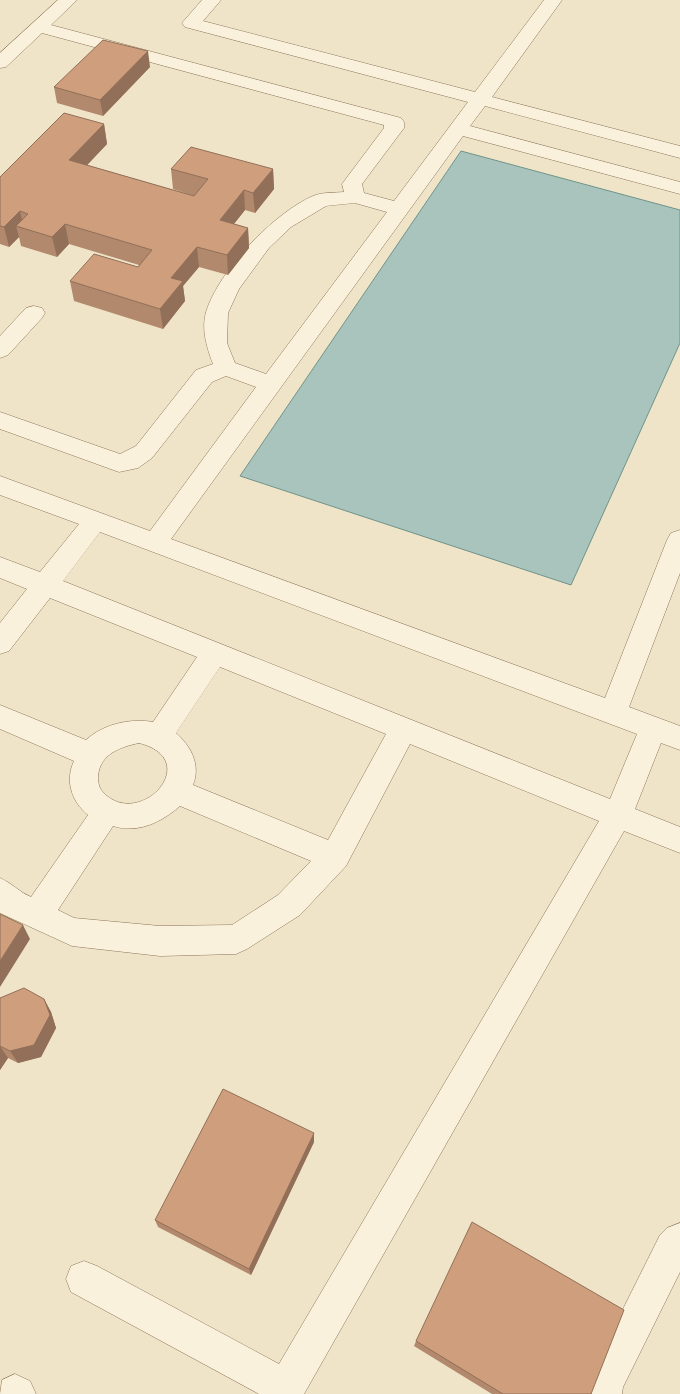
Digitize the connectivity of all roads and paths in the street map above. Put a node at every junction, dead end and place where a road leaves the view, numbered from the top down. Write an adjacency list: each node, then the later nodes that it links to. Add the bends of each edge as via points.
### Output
1 (68, 0): 4 (street)
2 (212, 0): 6 (street, via 191,23)
3 (553, 0): 6 (street)
4 (39, 27): 5 (street); 10 (street, via 394,122 394,128 352,184)
5 (0, 63)
6 (480, 100): 7 (street); 8 (street)
7 (458, 129): 9 (street); 11 (street)
8 (680, 152)
9 (680, 188)
10 (354, 197): 11 (street); 14 (street, via 321,200 284,222 262,243 229,286 217,313 216,342)
11 (400, 209): 15 (street)
12 (34, 313): 13 (street)
13 (0, 350)
14 (226, 368): 15 (street); 16 (street, via 204,376 144,452 129,462 119,463)
15 (272, 384): 20 (street)
16 (0, 420)
17 (0, 485): 18 (street)
18 (96, 520): 20 (street); 22 (street)
19 (680, 540): 25 (street)
20 (155, 542): 25 (street)
21 (0, 567): 22 (street)
22 (45, 585): 23 (street); 24 (street)
23 (0, 643)
24 (216, 652): 27 (street); 29 (street)
25 (613, 713): 28 (street)
26 (0, 717): 30 (street)
27 (403, 728): 33 (street); 35 (street)
28 (666, 733): 33 (street)
29 (160, 736): 30 (street, via 139,731 117,735 98,746); 31 (street, via 175,748 183,765)
30 (91, 755): 32 (street, via 86,762 83,782 90,799)
31 (176, 791): 32 (street, via 169,802 149,813 127,817); 35 (street)
32 (106, 812): 37 (street)
33 (618, 815): 34 (street); 40 (street)
34 (680, 840)
35 (335, 857): 37 (street, via 289,905 236,938 160,941 72,932)
36 (0, 892): 37 (street, via 9,902)
37 (37, 915)
38 (680, 1241): 41 (street, via 673,1248 605,1384)
39 (84, 1279): 40 (street)
40 (285, 1391)
41 (603, 1394)

